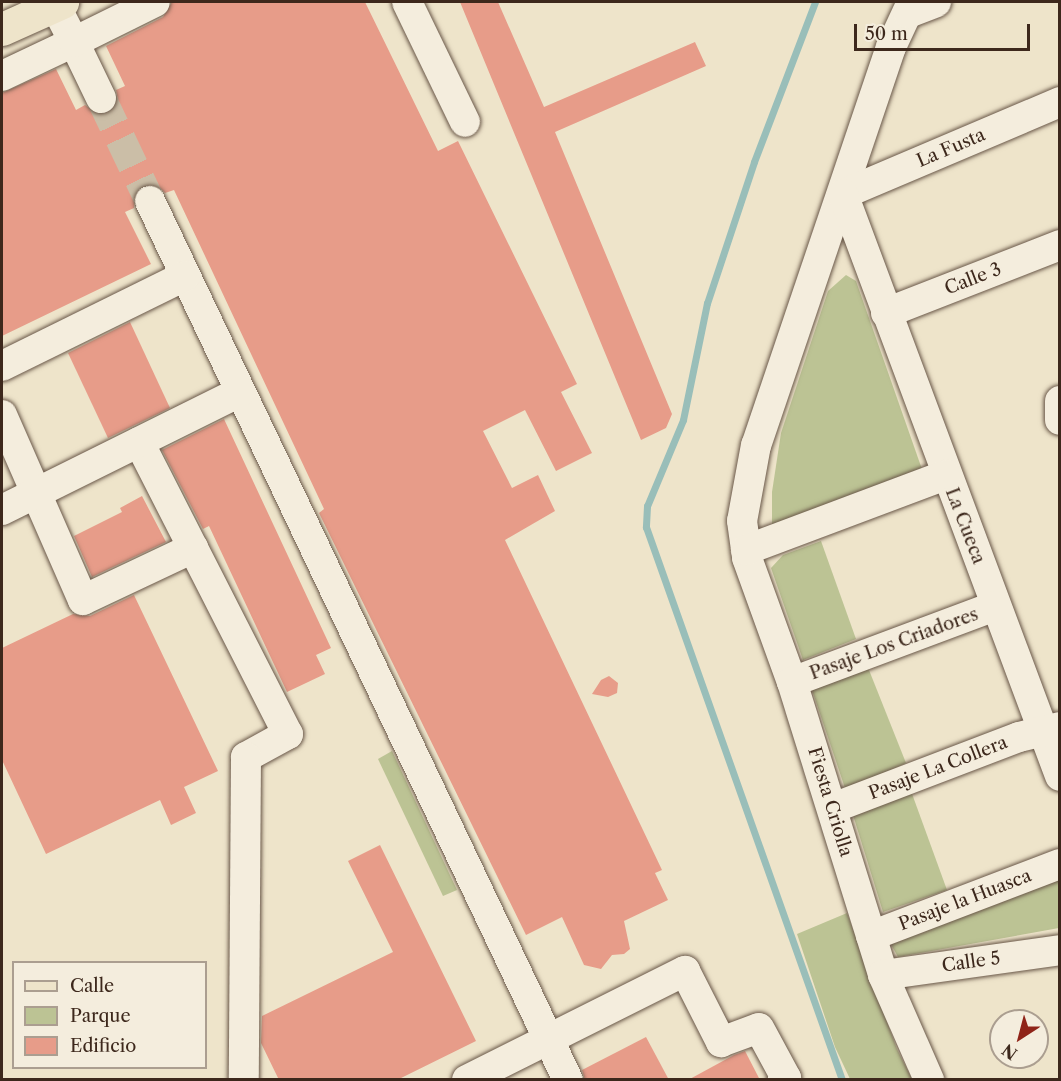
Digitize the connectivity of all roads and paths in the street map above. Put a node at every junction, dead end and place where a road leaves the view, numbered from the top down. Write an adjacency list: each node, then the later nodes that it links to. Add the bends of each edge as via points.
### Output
1 (155, 2): 7 (street)
2 (407, 2): 11 (street)
3 (936, 2): 5 (street)
4 (58, 3): 6 (main road); 7 (street)
5 (910, 7): 12 (street, Fiesta Criolla, via 891,47)
6 (3, 22)
7 (74, 42): 8 (street); 9 (street)
8 (2, 76)
9 (100, 98)
10 (1059, 102): 12 (street, La Fusta)
11 (465, 122)
12 (843, 194): 15 (street, Fiesta Criolla); 17 (street, La Cueca)
13 (150, 201): 16 (street)
14 (1059, 245): 18 (street, Calle 3)
15 (816, 270): 17 (street, via 849,267); 27 (street, Fiesta Criolla, via 756,445 742,521)
16 (185, 276): 19 (street); 20 (street)
17 (872, 277): 18 (street, La Cueca)
18 (886, 313): 23 (street, La Cueca)
19 (2, 366)
20 (240, 392): 22 (street); 37 (street)
21 (2, 415): 24 (street)
22 (139, 442): 24 (street); 26 (street)
23 (946, 475): 27 (street); 28 (street, La Cueca)
24 (36, 492): 25 (street); 26 (street, via 83,600)
25 (2, 510)
26 (193, 548): 38 (street, via 288,734 246,757)
27 (746, 550): 29 (street, Fiesta Criolla)
28 (995, 606): 29 (street, Pasaje Los Criadores); 30 (street, La Cueca)
29 (792, 682): 32 (street, Fiesta Criolla)
30 (1051, 730): 31 (street, La Cueca); 32 (street, Pasaje La Collera, via 1019,737)
31 (1059, 776)
32 (833, 808): 34 (street, Fiesta Criolla)
33 (1059, 864): 34 (street, Pasaje la Huasca)
34 (871, 936): 36 (street, Fiesta Criolla)
35 (1059, 950): 36 (street, Calle 5)
36 (884, 975): 42 (street, Fiesta Criolla)
37 (548, 1042): 39 (street); 40 (street); 41 (street, via 685,971 721,1042 759,1028 786,1078)
38 (244, 1080)
39 (467, 1080)
40 (568, 1080)
41 (783, 1080)
42 (929, 1080)

